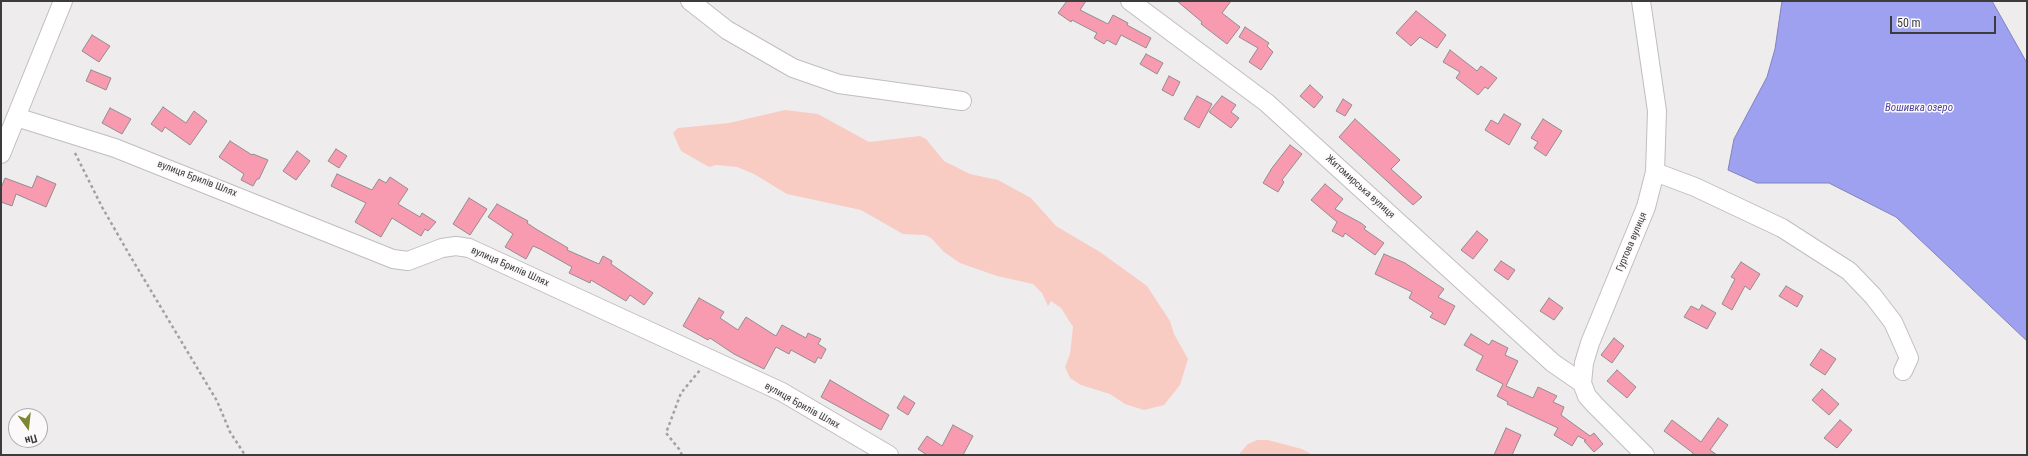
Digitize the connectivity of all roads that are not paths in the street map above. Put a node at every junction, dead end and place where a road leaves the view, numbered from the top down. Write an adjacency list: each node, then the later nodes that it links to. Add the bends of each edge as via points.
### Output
1 (63, 1): 6 (street)
2 (690, 1): 5 (street, via 727,30 793,68 839,84)
3 (1130, 1): 10 (street, Житомирська вулиця, via 1267,103 1553,363)
4 (1641, 1): 8 (street, Гуртова вулиця, via 1658,111)
5 (962, 101)
6 (16, 116): 7 (street); 11 (street, вулиця Брилів Шлях, via 115,148 393,259 408,261 442,248 469,248 782,392)
7 (1, 154)
8 (1655, 172): 9 (street, via 1695,187 1782,228 1850,271 1893,322 1909,358); 10 (street, Гуртова вулиця, via 1646,207 1590,343)
9 (1903, 371)
10 (1582, 383): 12 (street, via 1587,396)
11 (889, 455)
12 (1645, 455)

